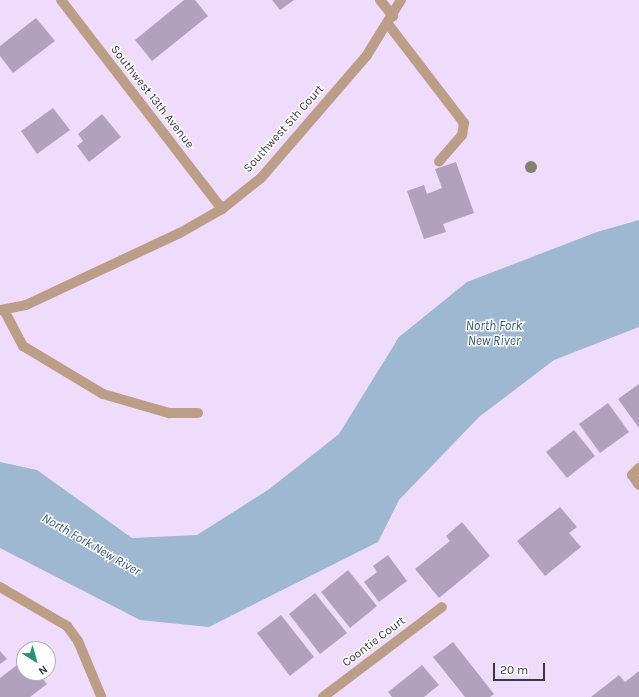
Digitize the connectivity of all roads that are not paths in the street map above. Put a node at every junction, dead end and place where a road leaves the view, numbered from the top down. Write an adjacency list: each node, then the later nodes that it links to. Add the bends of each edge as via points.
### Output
1 (61, 0): 6 (street, Southwest 13th Avenue)
2 (380, 0): 4 (street)
3 (401, 0): 4 (street, Southwest 5th Court)
4 (390, 20): 5 (street, via 464,123 462,135); 6 (street, Southwest 5th Court, via 367,54 261,178)
5 (439, 161)
6 (222, 209): 7 (street, Southwest 5th Court, via 180,233 40,299)
7 (2, 310): 8 (street, via 23,346 103,394 170,413)
8 (198, 413)
9 (635, 472): 10 (street)
10 (639, 485)
11 (0, 587): 13 (street, via 67,626 78,641)
12 (442, 607): 14 (street, Coontie Court)
13 (103, 697)
14 (323, 697)

